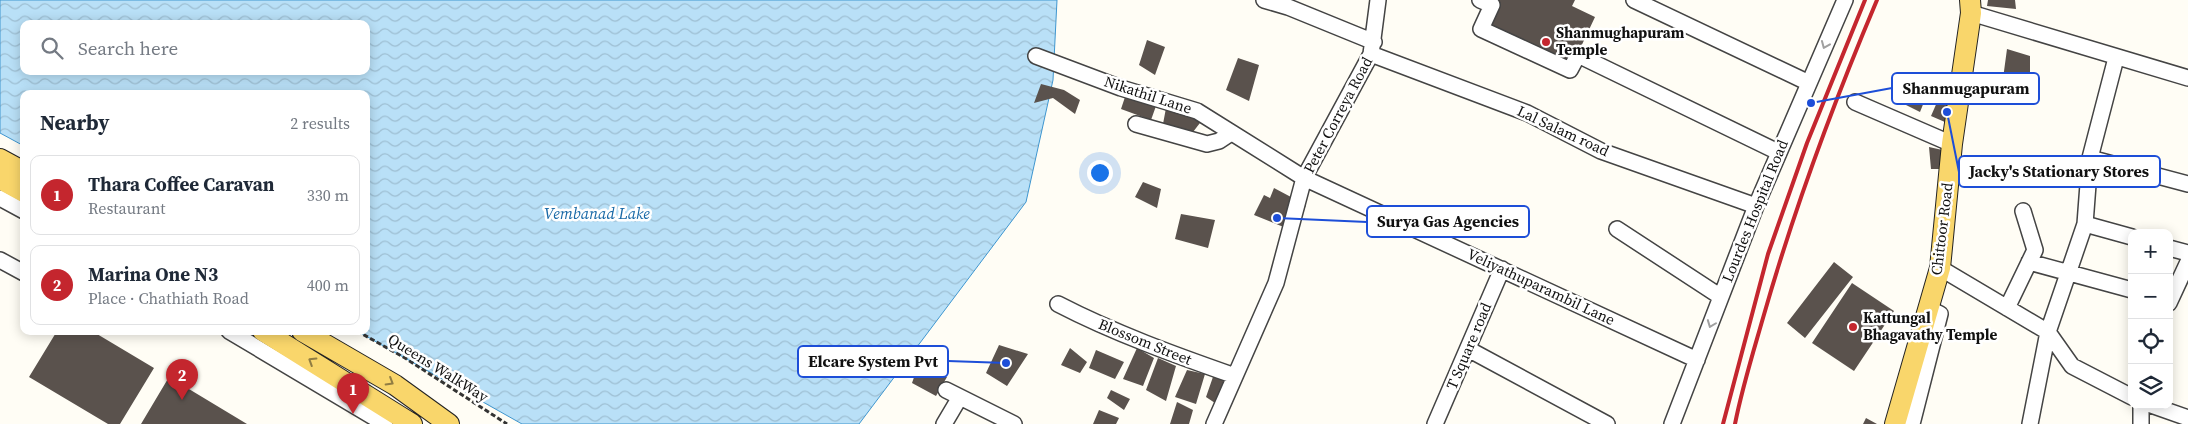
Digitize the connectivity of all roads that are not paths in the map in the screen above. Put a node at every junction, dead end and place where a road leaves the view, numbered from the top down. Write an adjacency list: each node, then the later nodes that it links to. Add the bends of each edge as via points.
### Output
1 (1264, 0): 7 (street, Lal Salam road, via 1288,7)
2 (1378, 0): 7 (street, Peter Correya Road)
3 (1480, 0): 16 (street, via 1492,6 1481,29 1570,70 1578,54)
4 (1634, 0): 11 (street)
5 (1840, 1): 11 (street, Lourdes Hospital Road, one-way to 11)
6 (1971, 7): 9 (street); 15 (main road, Chittoor Road)
7 (1373, 48): 20 (street, Peter Correya Road); 25 (street, Lal Salam road, via 1527,112 1601,151)
8 (1036, 56): 14 (street, Nikathil Lane, via 1121,88 1197,111)
9 (2116, 58): 10 (street); 17 (street)
10 (2188, 78)
11 (1809, 83): 16 (street, Lourdes Hospital Road)
12 (1855, 102): 15 (street)
13 (1136, 124): 14 (street, via 1207,144)
14 (1231, 133): 20 (street, Nikathil Lane)
15 (1952, 144): 36 (main road, Chittoor Road)
16 (1778, 152): 25 (street, Lourdes Hospital Road)
17 (2090, 158): 22 (street); 28 (street)
18 (0, 159): 19 (main road)
19 (20, 170)
20 (1304, 178): 37 (street, Veliyathuparambil Lane); 52 (street, Peter Correya Road, via 1276,283)
21 (0, 179): 23 (main road)
22 (2188, 184)
23 (20, 190)
24 (0, 198): 26 (street)
25 (1756, 206): 42 (street, Lourdes Hospital Road)
26 (20, 209)
27 (2023, 212): 34 (street, via 2035,250)
28 (2085, 224): 30 (street); 39 (street)
29 (1617, 230): 42 (street)
30 (2128, 236)
31 (2173, 249): 32 (street)
32 (2188, 253)
33 (0, 260): 38 (street)
34 (2029, 262): 39 (street); 44 (street)
35 (2188, 262): 41 (street)
36 (1940, 268): 44 (street); 45 (main road, Chittoor Road)
37 (1502, 269): 50 (street, T Square road); 51 (street, Veliyathuparambil Lane)
38 (20, 271)
39 (2069, 273): 40 (street); 46 (street)
40 (2128, 289)
41 (2173, 295)
42 (1721, 297): 51 (street, Lourdes Hospital Road, one-way to 51)
43 (1058, 304): 52 (street, Blossom Street, via 1088,320)
44 (2007, 308): 46 (street)
45 (1927, 312): 67 (main road, Chittoor Road); 68 (street, via 1940,314)
46 (2048, 332): 54 (street, via 2072,366); 69 (street)
47 (236, 335): 59 (street)
48 (269, 335): 59 (main road, one-way to 48)
49 (309, 335): 60 (main road, one-way to 60, via 395,385)
50 (1468, 349): 64 (street, T Square road); 65 (street)
51 (1697, 360): 66 (street, Lourdes Hospital Road)
52 (1235, 376): 63 (street, Peter Correya Road)
53 (946, 390): 55 (street)
54 (2128, 395)
55 (960, 397): 61 (street); 62 (street)
56 (2141, 409): 70 (street)
57 (2162, 409): 58 (street)
58 (2188, 418)
59 (396, 421)
60 (449, 424)
61 (944, 424)
62 (1014, 424)
63 (1214, 424)
64 (1436, 424)
65 (1607, 424)
66 (1672, 424)
67 (1895, 424)
68 (1912, 424)
69 (2030, 424)
70 (2141, 424)

